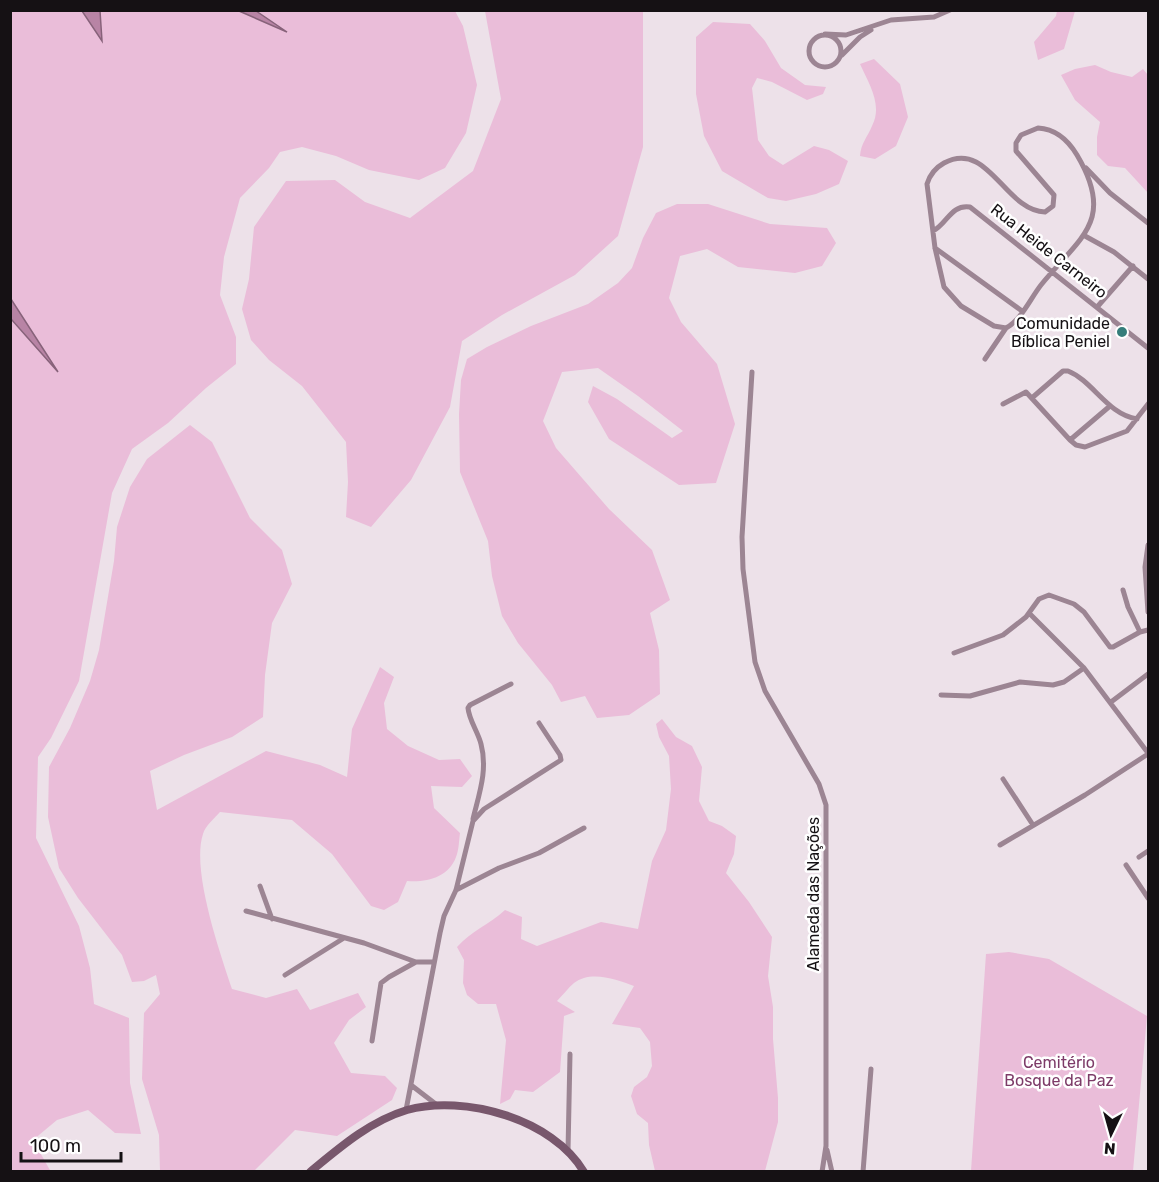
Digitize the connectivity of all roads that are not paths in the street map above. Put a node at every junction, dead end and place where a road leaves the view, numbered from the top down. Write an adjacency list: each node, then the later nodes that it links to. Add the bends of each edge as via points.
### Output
1 (950, 10): 2 (street, via 934,17 891,20)
2 (877, 26): 3 (street, via 846,35); 4 (street)
3 (825, 34): 4 (street, via 839,43); 4 (street, via 811,42 810,58 822,67 832,66)
4 (840, 58)
5 (1083, 165): 6 (street, via 1110,193); 7 (street, via 1070,144 1048,129 1021,135 1016,151 1054,195 1053,206 1045,212 1030,209 1013,197 976,161 949,160 932,173 927,184); 8 (street, via 1094,199)
6 (1149, 223)
7 (933, 231): 9 (street); 11 (street, Rua Heide Carneiro, via 956,208 970,207)
8 (1085, 236): 10 (street); 11 (street)
9 (934, 248): 14 (street); 15 (street, via 949,294 994,326)
10 (1133, 266): 12 (street); 13 (street)
11 (1052, 272): 13 (street, Rua Heide Carneiro); 14 (street)
12 (1149, 279)
13 (1098, 306): 16 (street, Rua Heide Carneiro)
14 (1022, 311): 15 (street)
15 (1006, 327): 17 (street)
16 (1149, 348)
17 (985, 359)
18 (752, 372): 62 (street, Alameda das Nações, via 742,537 755,662 765,691 819,784 826,805)
19 (1033, 397): 20 (street, via 1025,392); 22 (street, via 1063,371 1071,372); 24 (street)
20 (1003, 404)
21 (1149, 404): 23 (street)
22 (1110, 406): 23 (street); 24 (street)
23 (1137, 419): 24 (street, via 1127,431 1085,447)
24 (1070, 440)
25 (1149, 545): 27 (street, via 1144,567)
26 (1123, 590): 30 (street)
27 (1149, 612)
28 (1029, 613): 30 (street, via 1036,602 1049,595 1084,612 1108,646); 31 (street, via 995,639); 32 (street)
29 (1148, 630): 30 (street)
30 (1140, 632)
31 (954, 653)
32 (1084, 668): 35 (street, via 1059,684 1020,682 970,696); 36 (street)
33 (1149, 674): 36 (street)
34 (511, 684): 40 (street, via 468,708 484,761)
35 (941, 695)
36 (1111, 702): 38 (street)
37 (539, 723): 40 (street, via 561,760 484,809)
38 (1149, 754): 41 (street)
39 (1003, 779): 41 (street)
40 (473, 821): 48 (street)
41 (1033, 825): 43 (street)
42 (584, 828): 48 (street)
43 (1000, 845)
44 (1149, 851): 45 (street)
45 (1139, 857)
46 (1126, 865): 49 (street)
47 (260, 886): 51 (street)
48 (456, 890): 54 (street, via 444,916)
49 (1149, 898)
50 (246, 911): 51 (street)
51 (272, 920): 52 (street)
52 (344, 938): 53 (street); 55 (street)
53 (416, 962): 54 (street); 56 (street, via 381,983)
54 (434, 962): 59 (street)
55 (285, 975)
56 (372, 1041)
57 (570, 1054): 63 (street)
58 (871, 1069): 68 (street)
59 (411, 1085): 60 (street); 61 (street)
60 (439, 1106): 61 (main road); 63 (main road, via 515,1117)
61 (406, 1110): 64 (main road, via 352,1138)
62 (826, 1146): 66 (street, Alameda das Nações); 67 (street, Alameda das Nações)
63 (568, 1151): 65 (main road)
64 (310, 1172)
65 (584, 1172)
66 (822, 1172)
67 (832, 1172)
68 (863, 1172)

